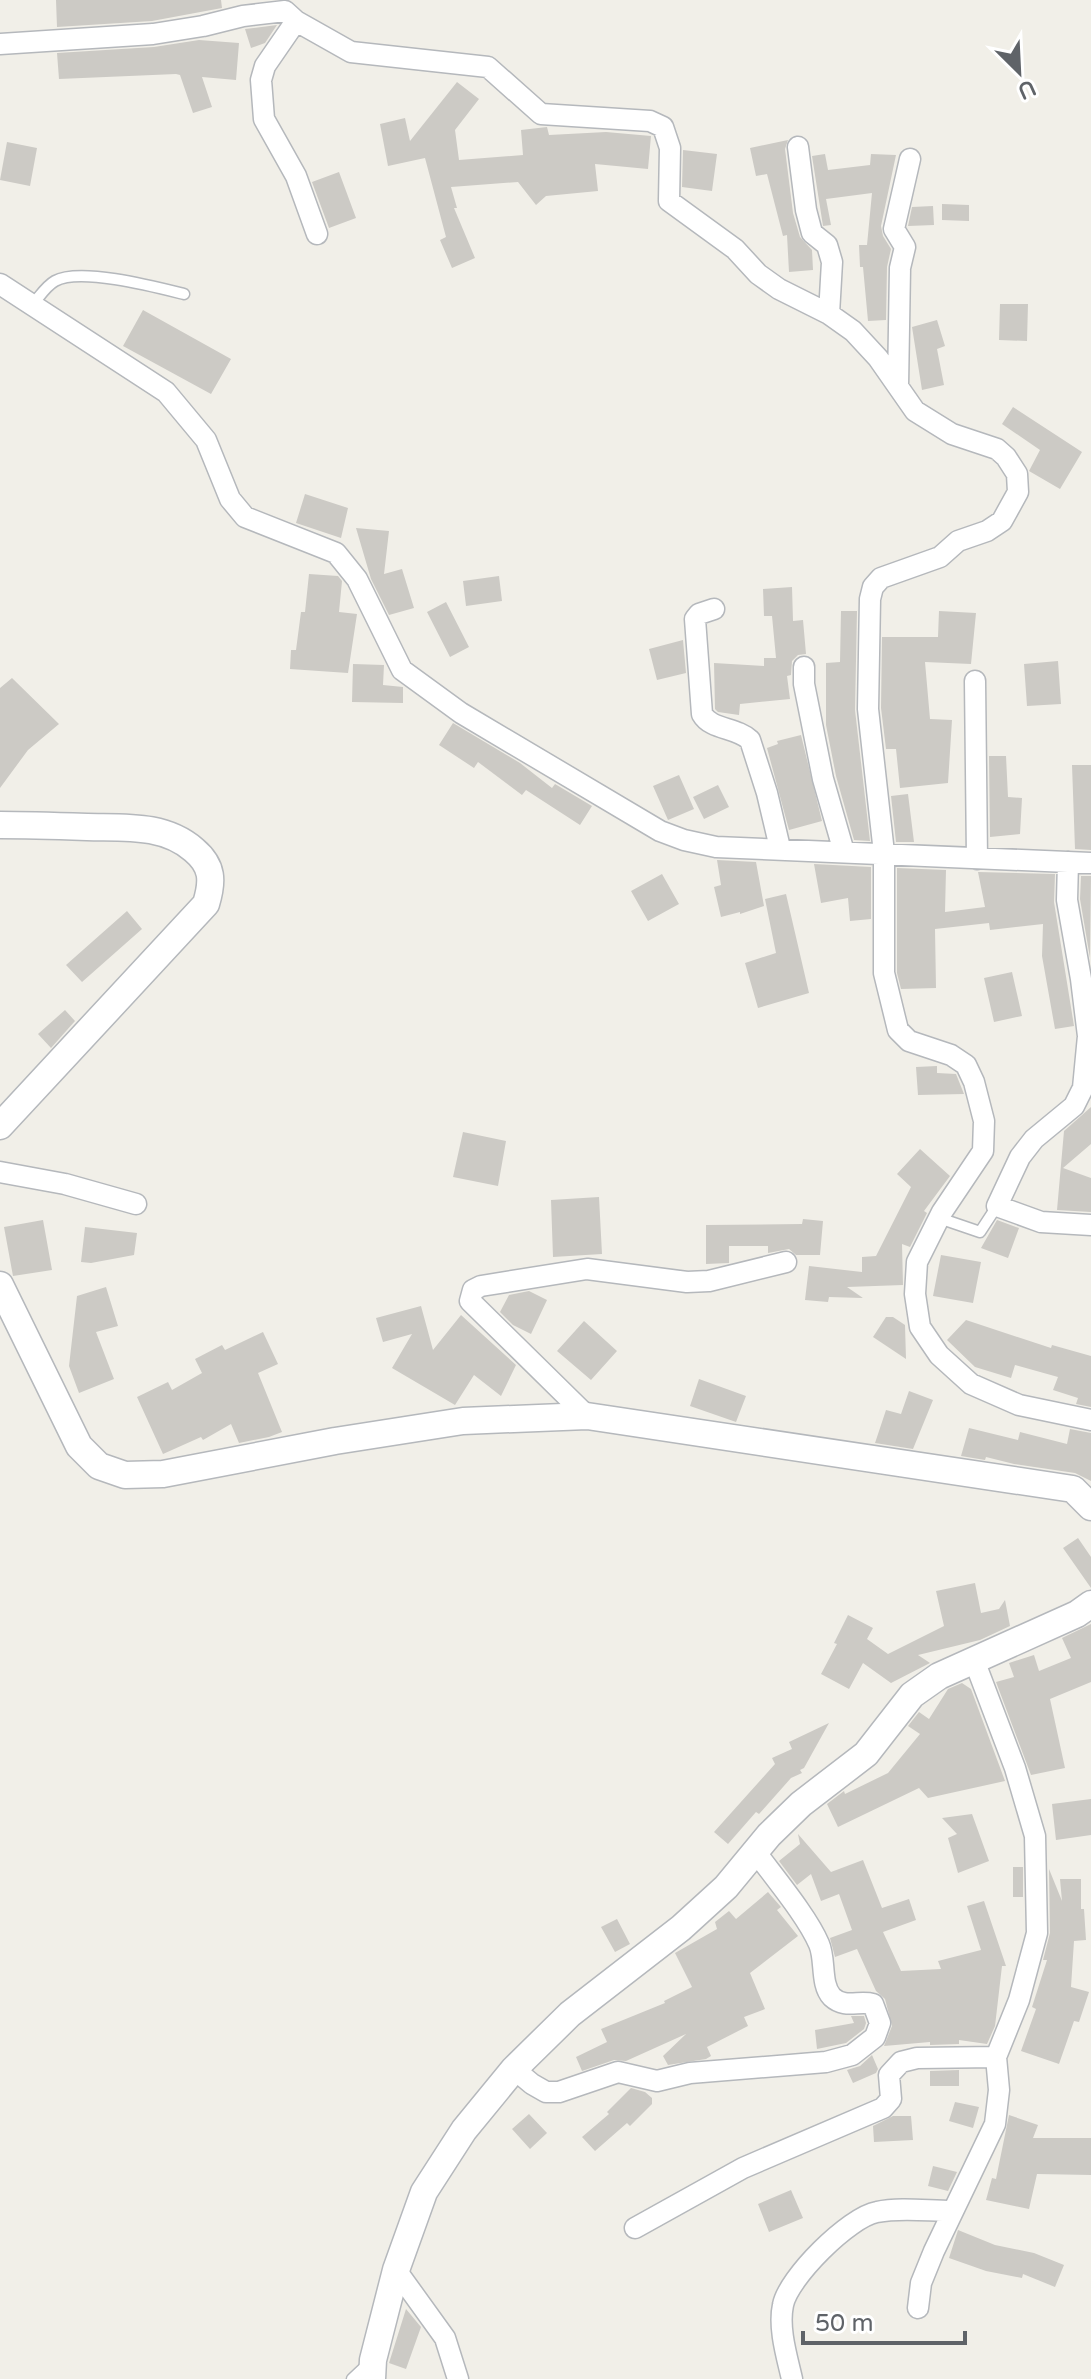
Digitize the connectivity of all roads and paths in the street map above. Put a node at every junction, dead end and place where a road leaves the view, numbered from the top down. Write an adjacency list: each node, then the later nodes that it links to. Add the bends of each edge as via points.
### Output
1 (296, 21): 2 (street, via 285,11 153,34); 5 (street, via 265,66 263,110); 9 (street, via 351,52 488,67 541,114 650,121 663,127 670,148 669,201 735,249 768,282)
2 (0, 44)
3 (798, 147): 9 (street, via 812,233 827,245 832,262)
4 (910, 159): 10 (street, via 894,224 905,247)
5 (317, 234)
6 (0, 284): 8 (street)
7 (184, 294): 8 (lane, via 68,277 56,280)
8 (33, 304): 15 (street, via 166,392 206,440 230,499 245,517 336,553 357,579 402,670 434,694 660,831 716,847)
9 (829, 314): 10 (street, via 868,345)
10 (898, 386): 17 (street, via 915,411 952,434 997,449 1017,474 1018,492 1002,521 987,531 958,541 933,560 881,578 873,587 868,709)
11 (714, 609): 15 (street, via 695,619 702,714 708,722 750,740)
12 (804, 667): 16 (street, via 823,779)
13 (975, 681): 18 (street)
14 (0, 825): 21 (street, via 150,829 177,836 212,871 206,904)
15 (780, 848): 16 (street)
16 (844, 852): 17 (street)
17 (884, 853): 18 (street); 25 (street, via 884,973 898,1030 909,1041 966,1065 984,1121 983,1151)
18 (977, 859): 19 (street)
19 (1068, 862): 20 (street); 24 (street, via 1067,900 1088,1036 1083,1088 1074,1106 1020,1157)
20 (1091, 863)
21 (0, 1126)
22 (0, 1172): 23 (street)
23 (136, 1204)
24 (997, 1206): 25 (lane, via 980,1232); 26 (street, via 1041,1222)
25 (939, 1218): 30 (street, via 917,1262 915,1294 920,1327 939,1355 971,1384 1019,1405)
26 (1091, 1225)
27 (786, 1262): 29 (street, via 709,1281 587,1269 473,1290 470,1301)
28 (0, 1285): 29 (street, via 79,1446 99,1466 125,1475 163,1474 463,1421)
29 (587, 1416): 31 (street, via 1073,1489)
30 (1091, 1420)
31 (1090, 1504)
32 (1091, 1604): 33 (street)
33 (974, 1660): 34 (street, via 912,1695 866,1754 801,1804); 35 (street, via 1035,1836 1037,1933)
34 (755, 1851): 36 (street, via 726,1887 681,1928 570,2014); 36 (street, via 817,1939 831,1995 845,2004 873,2004 880,2023 875,2037 852,2055 826,2062 690,2073 657,2081 618,2072 559,2092 546,2092)
35 (996, 2057): 37 (street, via 995,2124); 38 (street, via 901,2062 889,2075 891,2099 883,2108 743,2168)
36 (514, 2069): 39 (street, via 464,2130 424,2192)
37 (952, 2211): 40 (street, via 921,2283); 44 (street, via 875,2212 841,2231 794,2282 783,2305)
38 (635, 2228)
39 (396, 2270): 41 (street); 43 (street, via 445,2338)
40 (918, 2308)
41 (372, 2369): 42 (lane)
42 (352, 2379)
43 (458, 2379)
44 (792, 2379)

